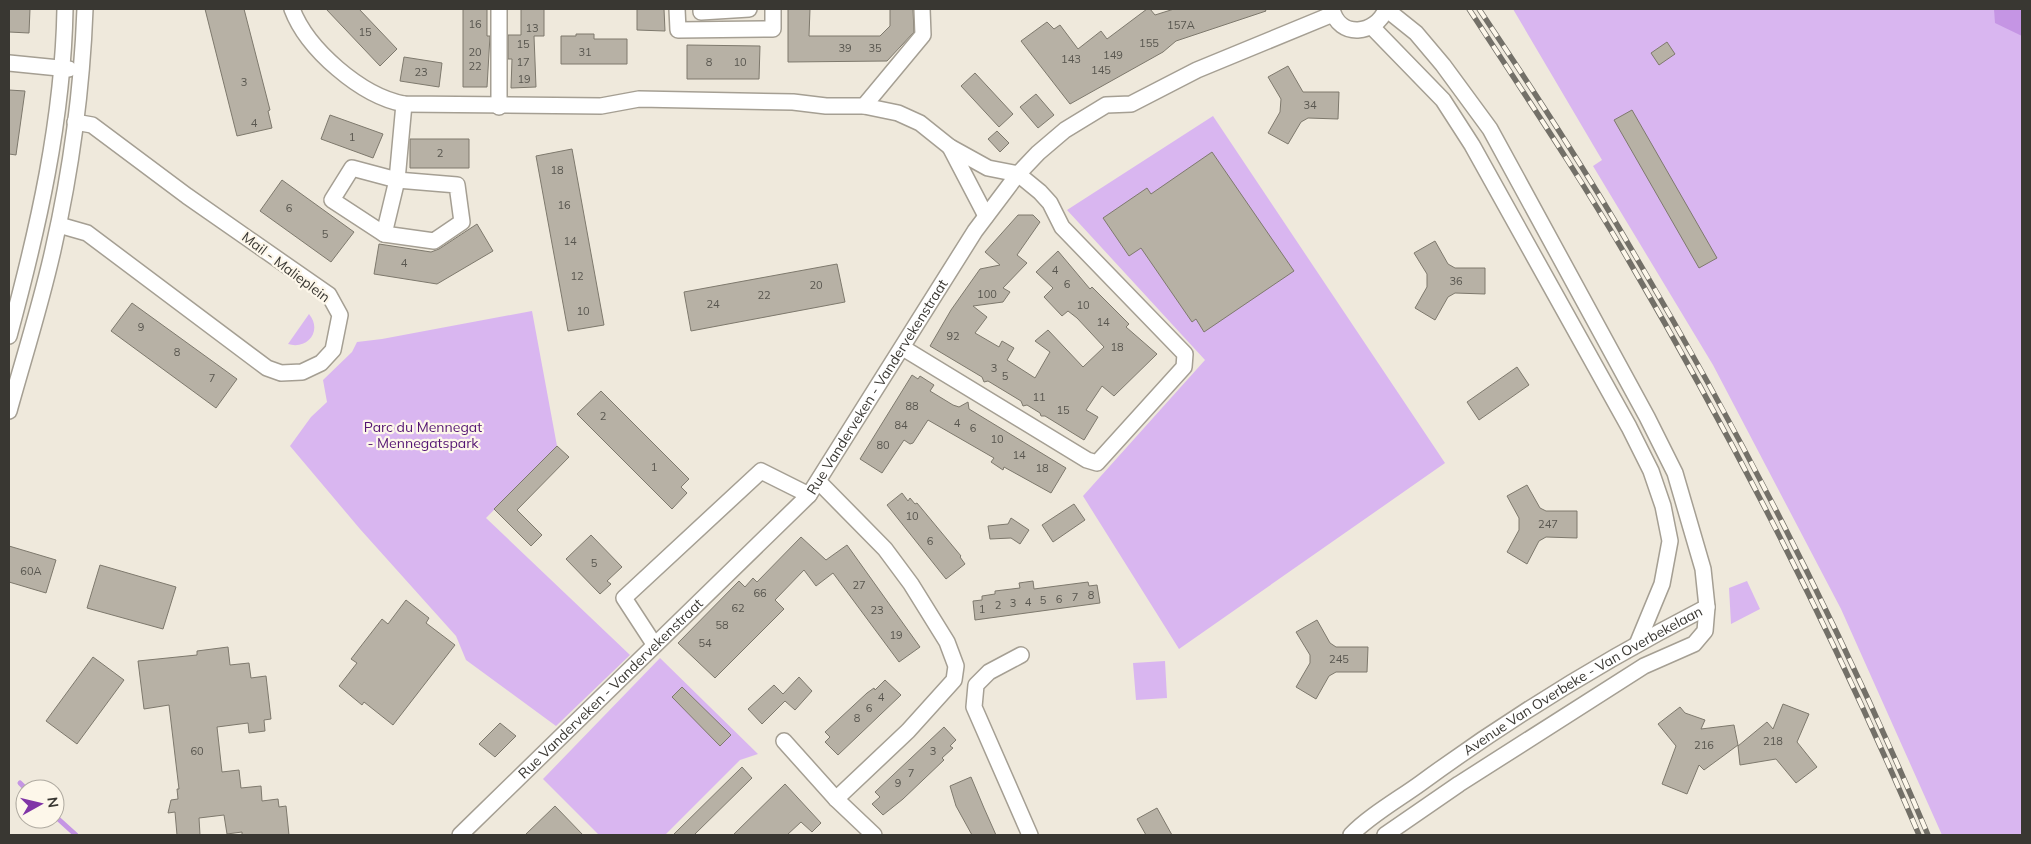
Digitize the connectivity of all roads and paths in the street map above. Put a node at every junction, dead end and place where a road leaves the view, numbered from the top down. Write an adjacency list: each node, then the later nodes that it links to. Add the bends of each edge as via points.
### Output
1 (65, 9): 16 (street)
2 (85, 9): 17 (street)
3 (292, 9): 18 (street, via 298,26 352,82 389,102)
4 (499, 9): 20 (street)
5 (677, 9): 14 (street)
6 (749, 9): 10 (street); 13 (street, via 755,9)
7 (773, 9): 13 (street)
8 (922, 9): 19 (street, via 923,34)
9 (1386, 9): 12 (street); 33 (street, via 1416,33 1490,129 1643,408 1675,473 1703,569)
10 (701, 10): 14 (street)
11 (1333, 11): 12 (street, via 1338,20 1350,29); 23 (street, Rue Vanderveken - Vandervekenstraat, via 1196,70 1131,104 1106,105 1065,130)
12 (1372, 27): 34 (street, via 1443,100 1472,145 1651,471 1670,541 1662,584)
13 (773, 29): 14 (street)
14 (678, 30)
15 (9, 63): 16 (street)
16 (61, 68): 17 (street); 28 (street, via 46,185)
17 (81, 70): 21 (street)
18 (404, 104): 20 (street); 24 (street)
19 (864, 106): 20 (street, via 639,99 601,106); 22 (street, via 898,113 920,123)
20 (499, 107)
21 (75, 122): 26 (street); 26 (street, Mail - Malieplein, via 92,125 329,295 340,315 333,350 321,363 302,372 281,373 266,368 87,233)
22 (950, 146): 23 (street, via 988,168); 25 (street)
23 (1018, 174): 25 (street, Rue Vanderveken - Vandervekenstraat); 29 (street, via 1040,192 1050,203 1062,227 1185,354 1184,367 1097,463 1087,460)
24 (397, 180): 27 (street); 27 (street, via 352,168 332,200); 27 (street, via 457,185 462,222 434,241)
25 (986, 216): 29 (street, Rue Vanderveken - Vandervekenstraat)
26 (59, 225): 30 (street)
27 (384, 234)
28 (9, 336)
29 (903, 348): 31 (street, Rue Vanderveken - Vandervekenstraat)
30 (9, 411)
31 (819, 482): 32 (street, Rue Vanderveken - Vandervekenstraat); 41 (street, via 885,549 947,642 956,666 954,680 908,732)
32 (809, 495): 35 (street, Rue Vanderveken - Vandervekenstraat); 35 (street, via 761,471 624,598)
33 (1707, 608): 34 (street, Avenue Van Overbeke - Van Overbekelaan); 37 (street, Avenue Van Overbeke - Van Overbekelaan, via 1705,631 1694,644)
34 (1638, 642): 37 (street); 38 (street, Avenue Van Overbeke - Van Overbekelaan)
35 (654, 644): 42 (street, Rue Vanderveken - Vandervekenstraat)
36 (1021, 656): 44 (street, via 989,672 976,685 974,707)
37 (1657, 660): 39 (street, Avenue Van Overbeke - Van Overbekelaan)
38 (1555, 694): 39 (street); 45 (street, Avenue Van Overbeke - Van Overbekelaan, via 1446,765)
39 (1569, 714): 46 (street, Avenue Van Overbeke - Van Overbekelaan)
40 (784, 741): 41 (street)
41 (836, 798): 43 (street)
42 (460, 835)
43 (874, 835)
44 (1030, 835)
45 (1351, 835)
46 (1384, 835)

